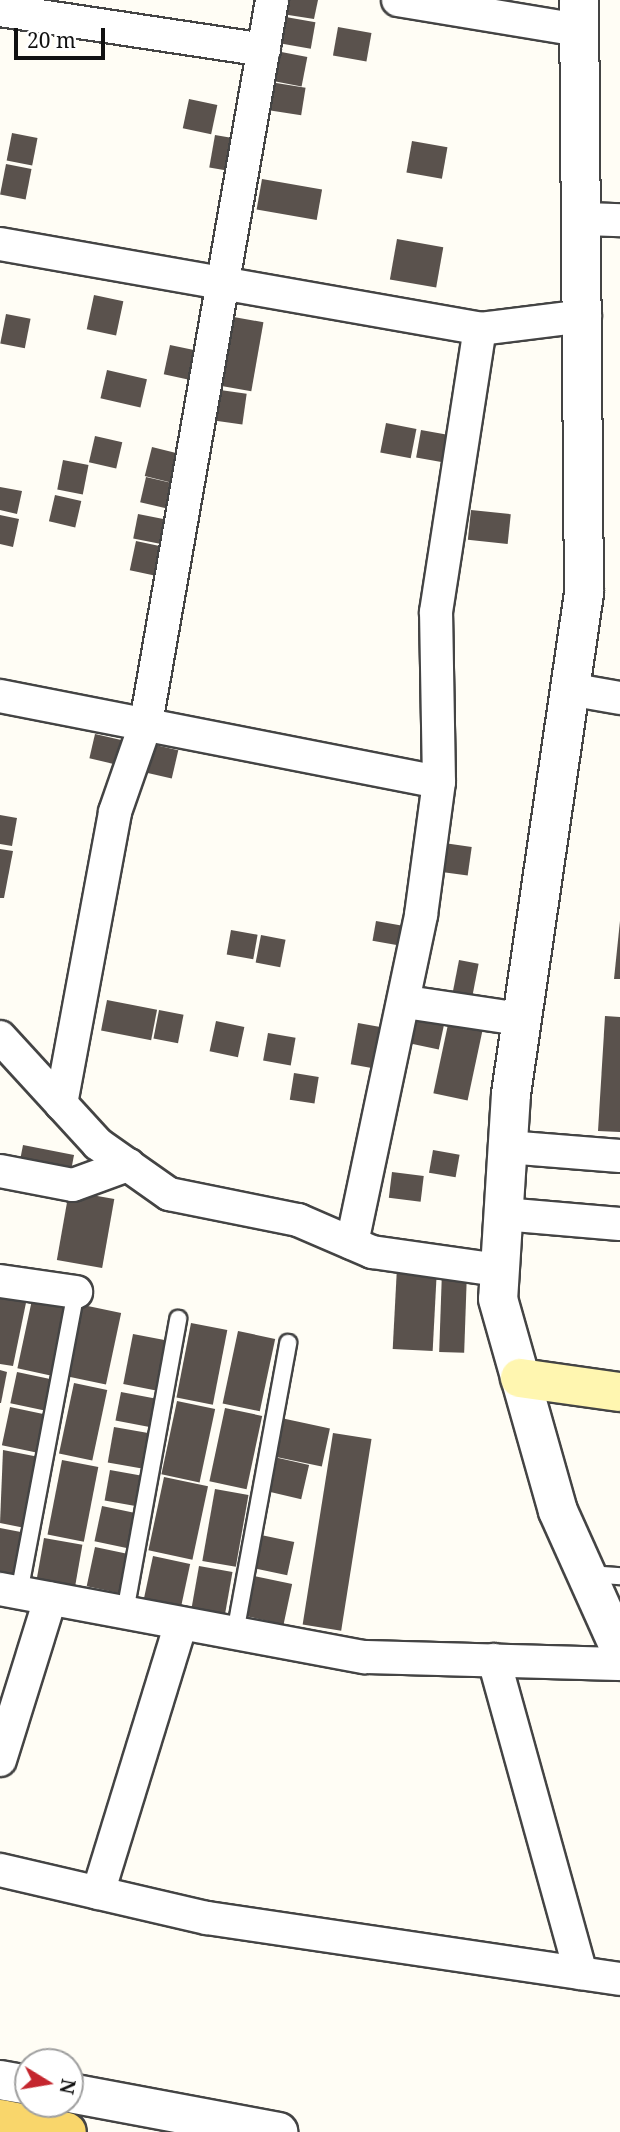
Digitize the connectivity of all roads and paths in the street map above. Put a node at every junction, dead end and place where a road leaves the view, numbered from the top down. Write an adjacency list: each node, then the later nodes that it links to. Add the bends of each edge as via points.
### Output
1 (272, 0): 5 (street)
2 (398, 0): 4 (street)
3 (0, 10): 5 (street)
4 (580, 15): 6 (street)
5 (264, 50): 8 (street)
6 (603, 220): 9 (street)
7 (0, 244): 8 (street)
8 (221, 284): 10 (street); 14 (street)
9 (585, 316): 10 (street); 11 (street, via 584,593)
10 (480, 329): 15 (street, via 436,612)
11 (569, 689): 13 (street); 17 (street)
12 (0, 696): 14 (street)
13 (620, 698)
14 (146, 723): 15 (street); 19 (street, via 115,813)
15 (439, 782): 16 (street)
16 (406, 1002): 17 (street); 26 (street)
17 (520, 1019): 20 (street)
18 (0, 1037): 19 (street)
19 (61, 1104): 22 (street)
20 (507, 1147): 21 (street); 24 (street)
21 (620, 1156)
22 (128, 1165): 23 (street, via 73,1185); 26 (street, via 169,1194 298,1220)
23 (0, 1171)
24 (503, 1214): 25 (street); 27 (street)
25 (620, 1224)
26 (352, 1243): 27 (street, via 372,1252)
27 (499, 1270): 32 (street, via 498,1299)
28 (0, 1281): 29 (street)
29 (76, 1292): 35 (lane)
30 (178, 1319): 37 (lane)
31 (288, 1343): 39 (lane)
32 (520, 1378): 33 (main road); 34 (street, via 558,1511)
33 (620, 1392)
34 (603, 1575): 40 (street)
35 (10, 1591): 36 (street)
36 (50, 1599): 37 (street); 43 (street)
37 (125, 1612): 38 (street)
38 (181, 1623): 39 (street); 45 (street)
39 (235, 1633): 41 (street, via 365,1657)
40 (620, 1649)
41 (494, 1660): 42 (street); 46 (street)
42 (620, 1664)
43 (0, 1760)
44 (0, 1870): 45 (street)
45 (98, 1893): 46 (street, via 207,1918)
46 (581, 1973): 47 (street)
47 (620, 1979)
48 (84, 2096): 51 (street)
49 (0, 2119): 50 (main road)
50 (67, 2132)
51 (278, 2132)

